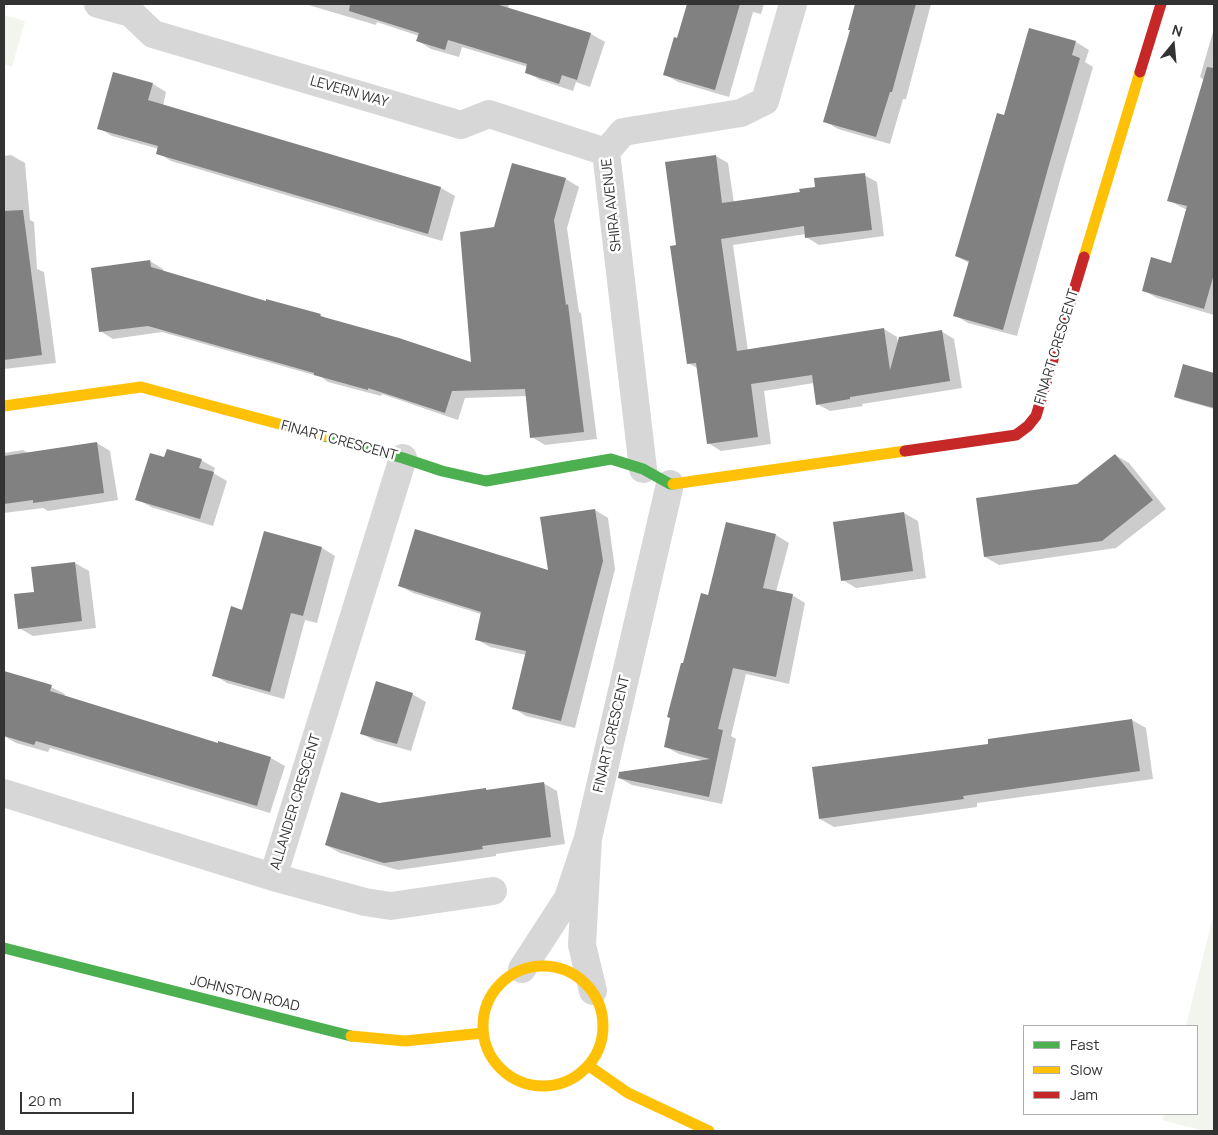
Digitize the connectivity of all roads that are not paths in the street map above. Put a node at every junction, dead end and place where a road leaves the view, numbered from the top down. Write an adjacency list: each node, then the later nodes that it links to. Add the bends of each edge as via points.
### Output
1 (98, 4): 4 (street, LEVERN WAY, via 131,13 153,34 461,125 489,114)
2 (793, 4): 4 (street, SHIRA AVENUE, via 765,100 741,113 623,132)
3 (1161, 4): 8 (street, FINART CRESCENT, via 1036,416 1028,426 1016,435)
4 (606, 152): 7 (street, SHIRA AVENUE)
5 (4, 406): 6 (street, FINART CRESCENT, via 141,387)
6 (403, 458): 7 (street, FINART CRESCENT, via 486,481 611,459); 11 (street, ALLANDER CRESCENT)
7 (643, 469): 8 (street, FINART CRESCENT)
8 (670, 484): 10 (street, FINART CRESCENT)
9 (4, 793): 11 (street, ALLANDER CRESCENT)
10 (588, 838): 14 (street, via 568,898); 15 (street, via 582,945)
11 (273, 876): 12 (street, via 365,902 391,906)
12 (493, 891)
13 (4, 948): 16 (street, JOHNSTON ROAD, via 346,1035 405,1041)
14 (522, 969): 15 (street, via 541,965 561,968 579,977); 16 (street, via 504,979 491,995 484,1013)
15 (593, 991): 17 (street, via 602,1009 604,1029 600,1048)
16 (483, 1033): 17 (street, via 488,1052 500,1068 528,1084 555,1085 574,1078)
17 (589, 1066): 18 (street, via 628,1093)
18 (709, 1131)

